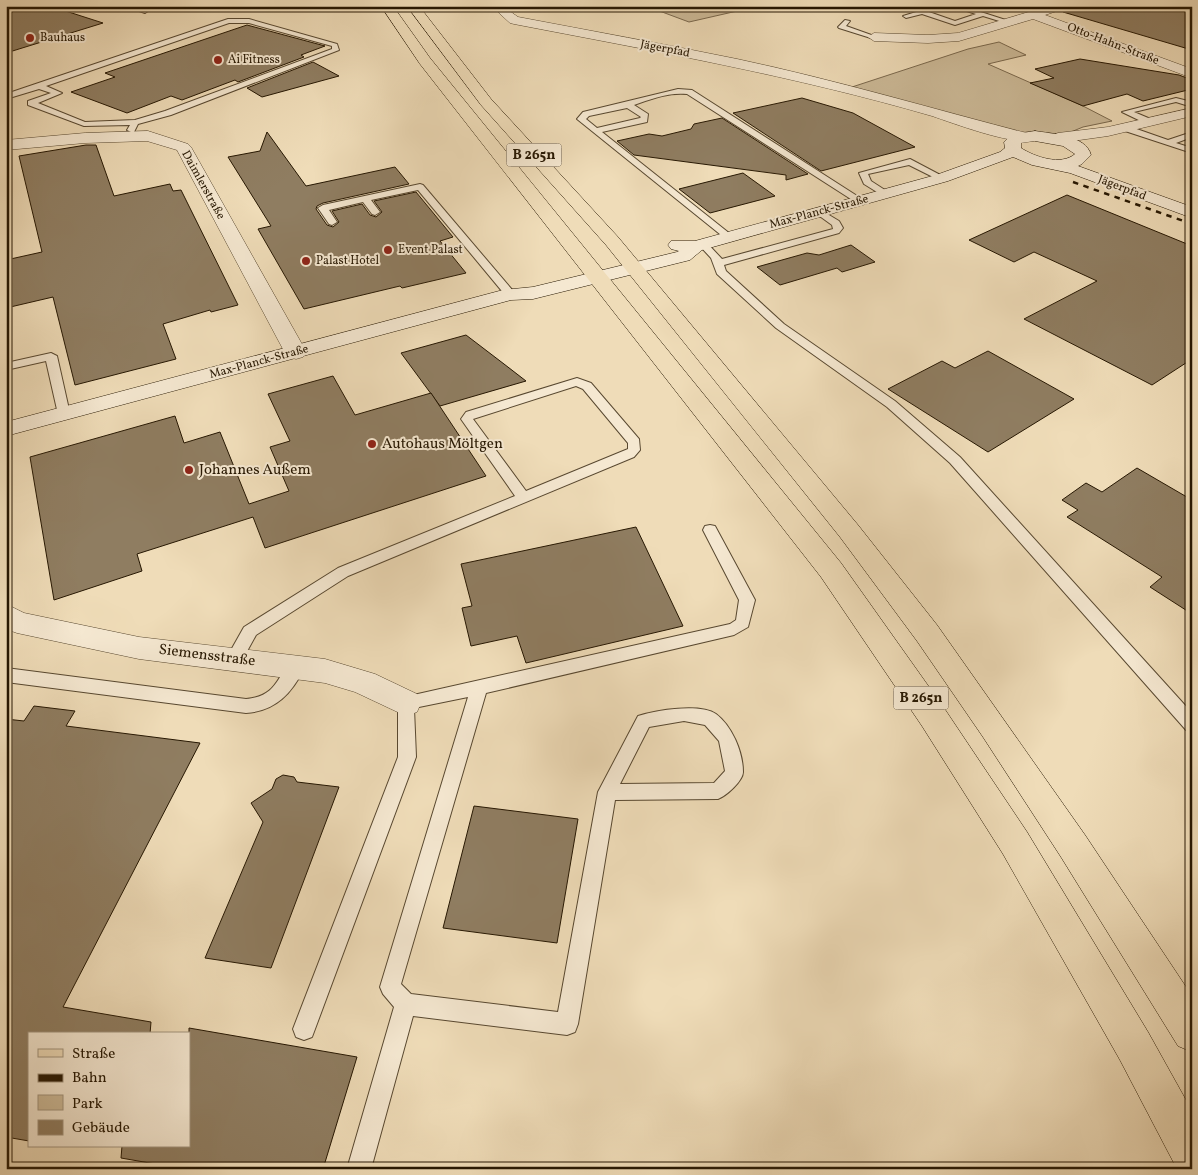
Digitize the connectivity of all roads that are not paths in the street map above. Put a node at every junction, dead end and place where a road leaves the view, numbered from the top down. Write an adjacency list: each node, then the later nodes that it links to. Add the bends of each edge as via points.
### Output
1 (128, 6): 8 (lane)
2 (388, 6): 48 (main road, B 265n, via 425,61)
3 (413, 6): 46 (main road, B 265n, via 486,102)
4 (508, 6): 18 (street, Jägerpfad, via 504,13 514,20 738,63)
5 (944, 6): 9 (lane)
6 (954, 6): 10 (lane)
7 (1062, 6): 11 (street, Otto-Hahn-Straße)
8 (145, 11)
9 (923, 12): 10 (lane, via 955,23); 12 (lane)
10 (984, 14): 14 (lane)
11 (1034, 15): 14 (street, Otto-Hahn-Straße); 16 (street, Otto-Hahn-Straße)
12 (906, 16)
13 (848, 22): 15 (lane, via 841,27)
14 (1009, 22): 15 (street, Otto-Hahn-Straße, via 959,37)
15 (874, 38)
16 (1192, 74)
17 (39, 86): 19 (lane); 24 (lane, via 58,93 31,103 84,124); 24 (lane, via 228,21 249,21 335,45 335,50)
18 (833, 86): 27 (street); 31 (street)
19 (6, 97)
20 (628, 105): 25 (lane, via 586,114 581,119); 25 (lane, via 644,116 644,120); 38 (lane, via 648,97 689,92)
21 (1192, 106): 23 (lane, via 1176,100 1126,112)
22 (1192, 112): 23 (street)
23 (1138, 126): 28 (street); 29 (lane); 33 (street, via 1094,142)
24 (131, 129): 30 (street, Daimlerstraße); 50 (street, Daimlerstraße, via 183,147)
25 (595, 131): 44 (lane)
26 (1192, 134): 29 (lane)
27 (1025, 136): 28 (street); 31 (street, Max-Planck-Straße, via 1012,142)
28 (1058, 138): 33 (street, Jägerpfad, via 1068,142)
29 (1168, 143): 32 (lane)
30 (6, 145)
31 (1012, 148): 34 (street, via 1029,159); 35 (street, Max-Planck-Straße, via 1006,155)
32 (1192, 151)
33 (1081, 155): 34 (street, via 1073,162); 39 (street, Jägerpfad, via 1098,169)
34 (1047, 163): 35 (street, Max-Planck-Straße, via 1013,164); 42 (street, Jägerpfad, via 1076,170)
35 (942, 178): 36 (street, Max-Planck-Straße); 36 (lane, via 910,162 863,173 867,182)
36 (885, 194): 38 (street, Max-Planck-Straße)
37 (365, 199): 40 (lane); 43 (lane, via 323,208); 49 (lane, via 420,188)
38 (860, 201): 41 (street, Max-Planck-Straße)
39 (1192, 206)
40 (375, 212)
41 (819, 212): 44 (street, Max-Planck-Straße); 47 (lane, via 836,224 836,231)
42 (1192, 213)
43 (332, 222)
44 (729, 237): 45 (street, Max-Planck-Straße)
45 (699, 245): 46 (street, Max-Planck-Straße, via 683,256); 47 (lane, via 716,257)
46 (629, 262): 48 (street, Max-Planck-Straße); 66 (main road, B 265n, via 849,531 927,633 1073,846)
47 (718, 263): 62 (lane, via 721,272 780,326 891,404 955,460)
48 (593, 271): 49 (street, Max-Planck-Straße, via 533,293); 67 (main road, B 265n, via 831,570 934,716 1015,843 1134,1046)
49 (510, 294): 50 (street, Max-Planck-Straße)
50 (296, 353): 52 (street, Max-Planck-Straße)
51 (6, 367): 52 (lane, via 52,356)
52 (64, 414): 53 (street, Max-Planck-Straße)
53 (6, 429)
54 (524, 498): 54 (lane, via 634,450 634,442 582,382 470,415 467,419); 57 (lane, via 343,572 250,631)
55 (710, 530): 60 (lane, via 747,600 743,622 734,629)
56 (6, 615): 57 (street, Siemensstraße, via 17,622 139,648)
57 (234, 659): 58 (street, Siemensstraße)
58 (297, 667): 59 (lane, via 281,692 259,706); 61 (street, Siemensstraße, via 364,682)
59 (6, 675)
60 (479, 688): 61 (lane); 64 (lane, via 390,987)
61 (406, 703): 65 (lane, via 407,757)
62 (1192, 725)
63 (606, 792): 63 (lane, via 644,721 684,714 710,719 727,738 734,772 718,791); 64 (lane, via 567,1024)
64 (406, 1004): 68 (lane)
65 (304, 1029)
66 (1192, 1032)
67 (1192, 1154)
68 (359, 1169)

